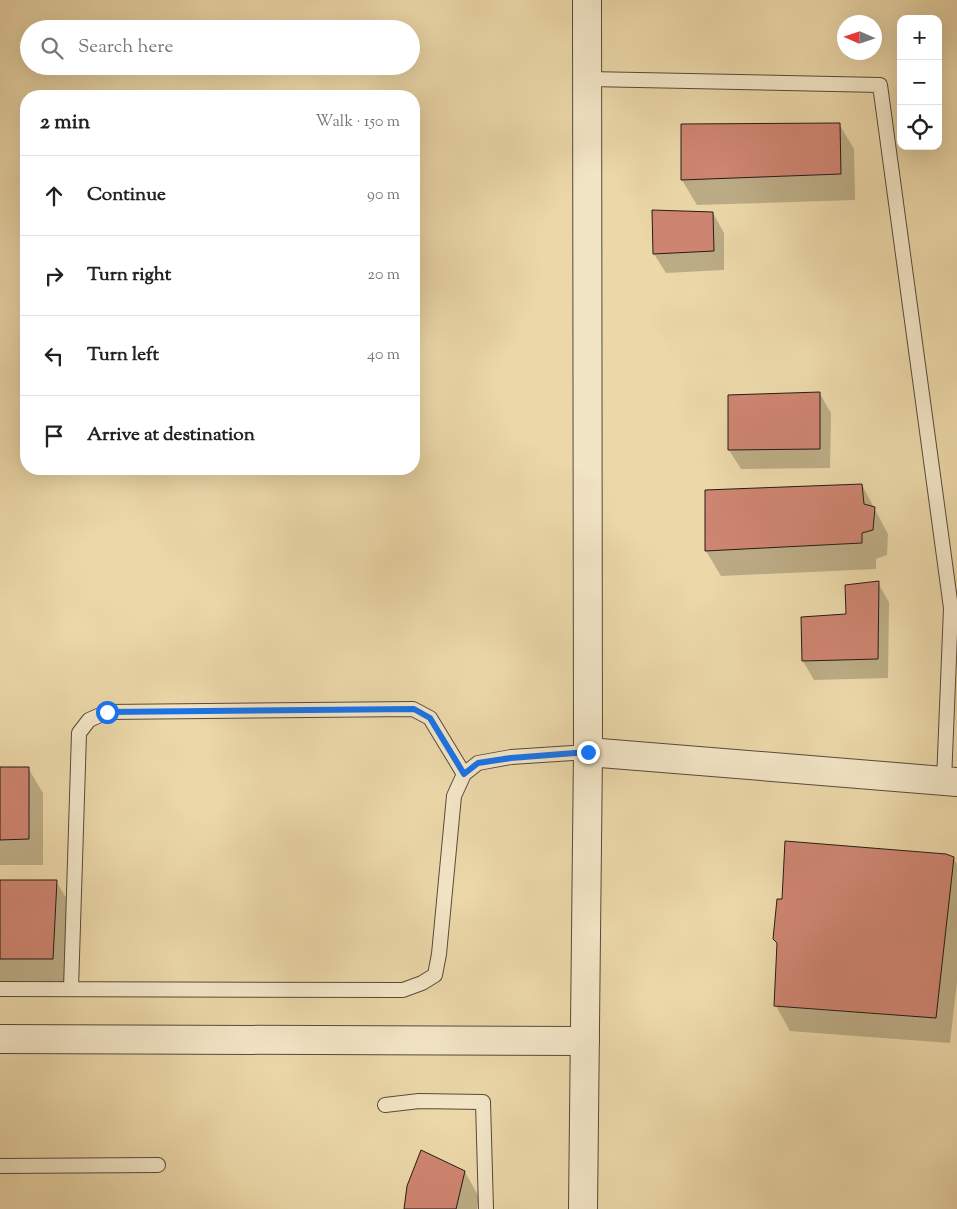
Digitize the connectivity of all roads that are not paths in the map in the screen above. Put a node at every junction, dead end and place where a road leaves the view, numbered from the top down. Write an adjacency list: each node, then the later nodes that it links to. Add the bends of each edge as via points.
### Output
1 (587, 0): 2 (street)
2 (588, 79): 3 (street); 5 (lane, via 880,85 951,608)
3 (588, 752): 4 (lane, via 478,763); 5 (street); 9 (street)
4 (464, 774): 7 (lane, via 454,796 435,975 422,983 403,990); 7 (lane, via 430,718 414,709 107,712 89,720 79,733)
5 (951, 781)
6 (0, 989): 7 (lane)
7 (71, 989)
8 (0, 1039): 9 (street)
9 (584, 1041): 14 (street)
10 (385, 1104): 13 (lane, via 483,1102)
11 (158, 1165): 12 (lane)
12 (0, 1166)
13 (486, 1209)
14 (583, 1209)

